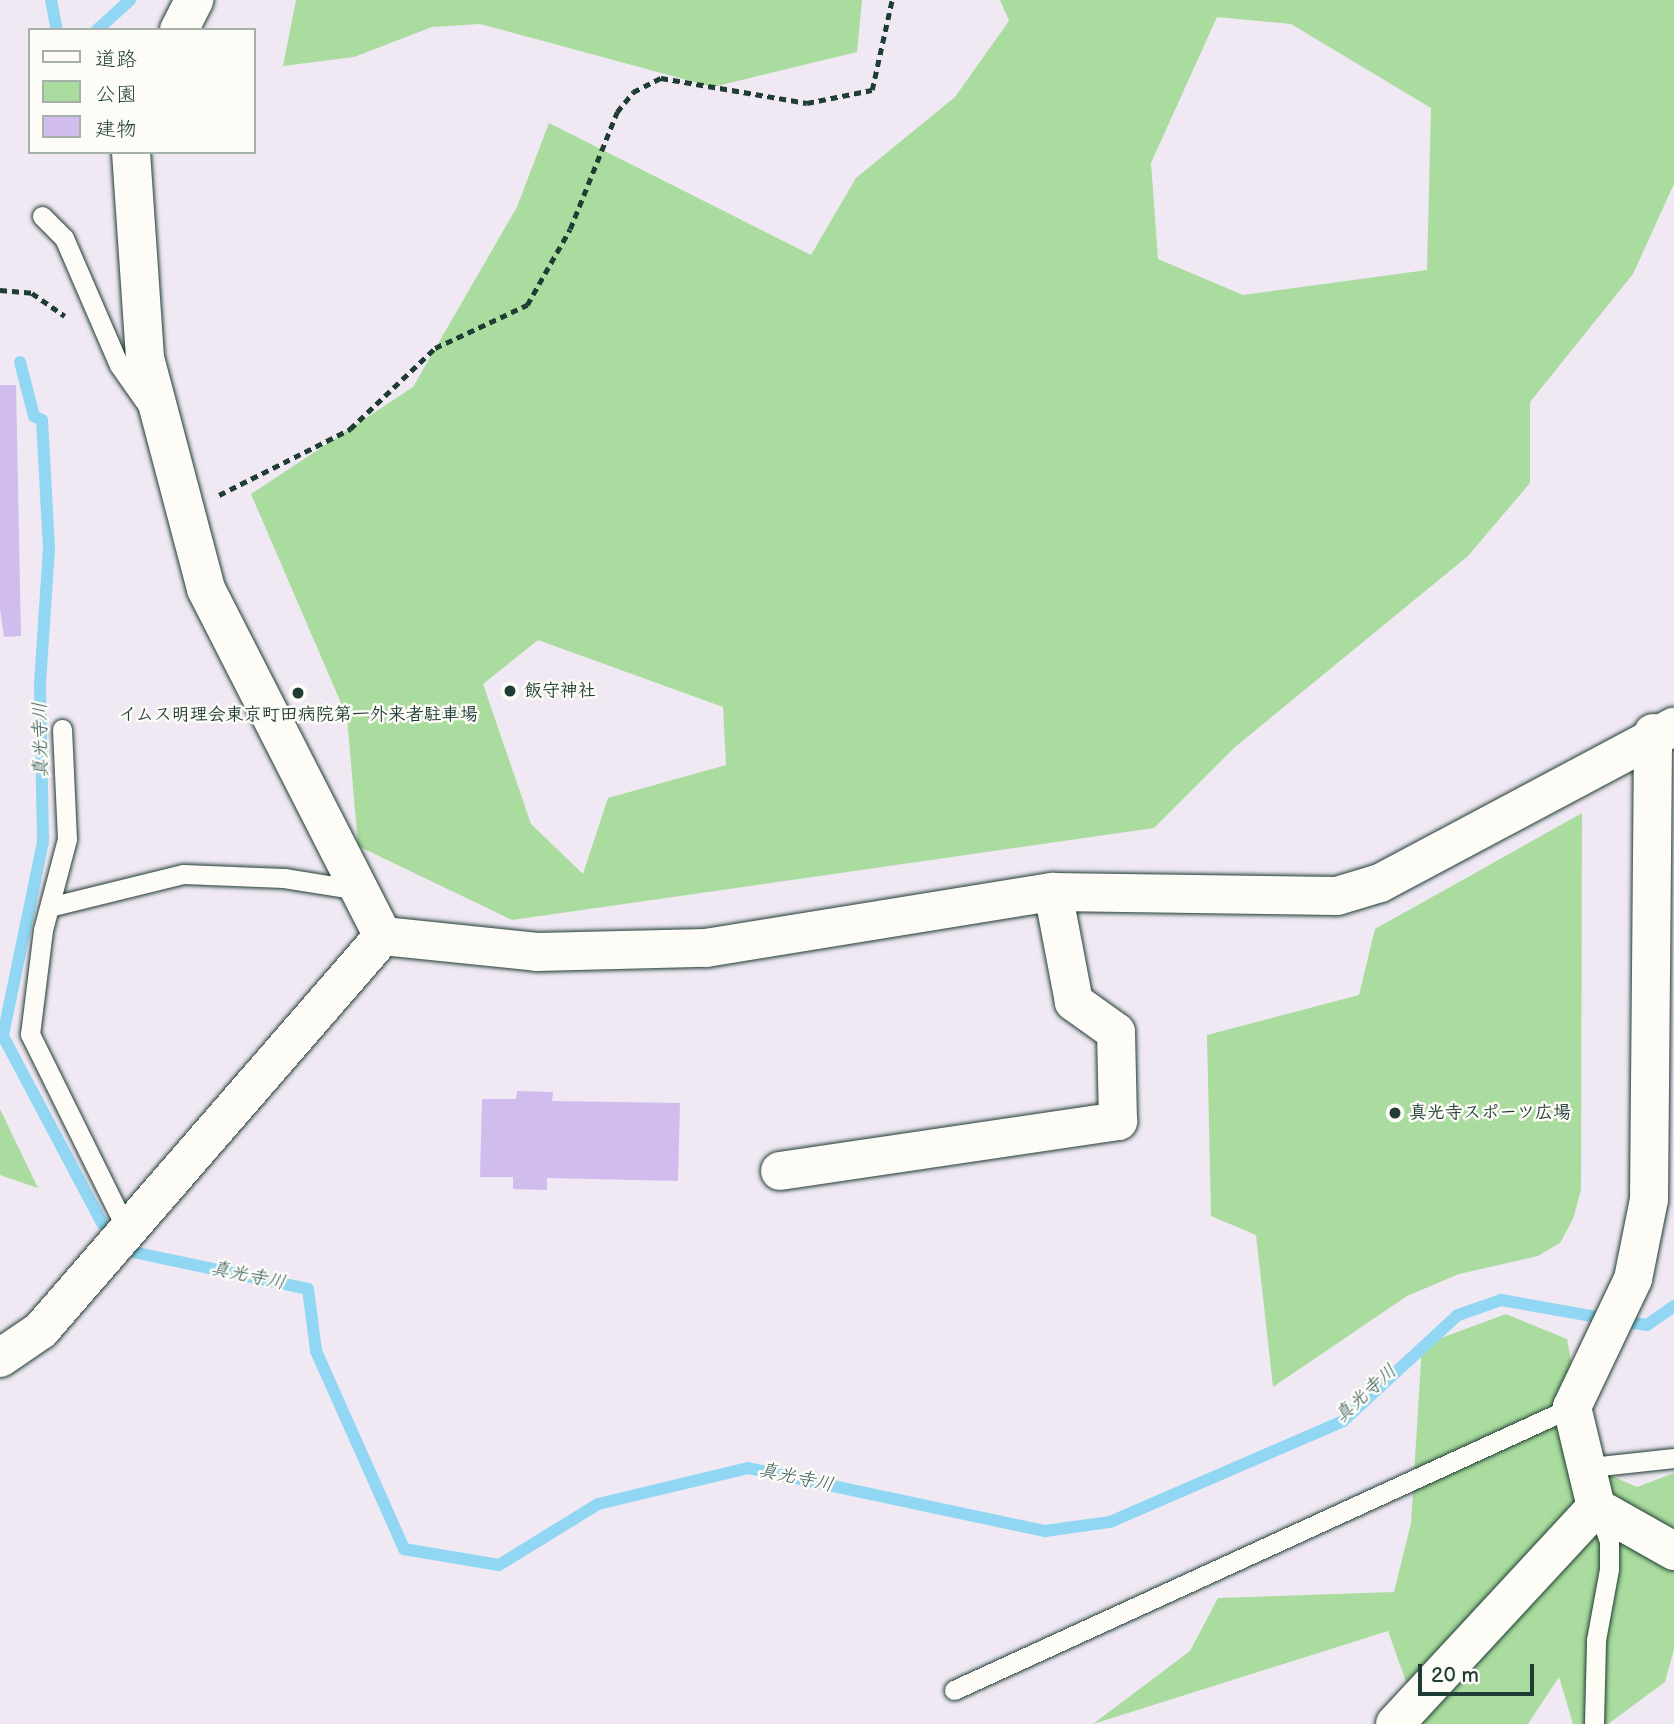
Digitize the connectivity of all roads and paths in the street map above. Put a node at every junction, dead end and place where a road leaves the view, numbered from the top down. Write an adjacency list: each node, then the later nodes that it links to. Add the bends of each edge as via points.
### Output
1 (194, 0): 3 (street)
2 (892, 0): 7 (path, via 872,90 807,103 662,78 633,92 617,112 570,229 527,305 435,348 351,429)
3 (180, 28)
4 (131, 154): 6 (street, via 145,358)
5 (42, 216): 6 (lane, via 64,239 119,365)
6 (161, 427): 7 (street)
7 (182, 514): 10 (street, via 206,589)
8 (62, 729): 12 (lane, via 67,839)
9 (1663, 730): 11 (street, via 1414,865 1338,896); 17 (street, via 1649,1200 1633,1279)
10 (358, 890): 12 (lane, via 284,877 183,874); 13 (street)
11 (1053, 891): 13 (street, via 706,948 537,952); 14 (street, via 1074,1002 1116,1032 1118,1121)
12 (52, 906): 15 (lane, via 43,930 30,1034)
13 (383, 936): 15 (street)
14 (780, 1171)
15 (125, 1226): 16 (street, via 41,1330)
16 (0, 1358)
17 (1572, 1407): 19 (street); 22 (lane)
18 (1674, 1458): 19 (lane)
19 (1591, 1467): 20 (street)
20 (1596, 1507): 21 (street); 23 (street, via 1560,1553); 24 (lane, via 1609,1541)
21 (1674, 1551)
22 (954, 1690)
23 (1395, 1724)
24 (1594, 1724)

